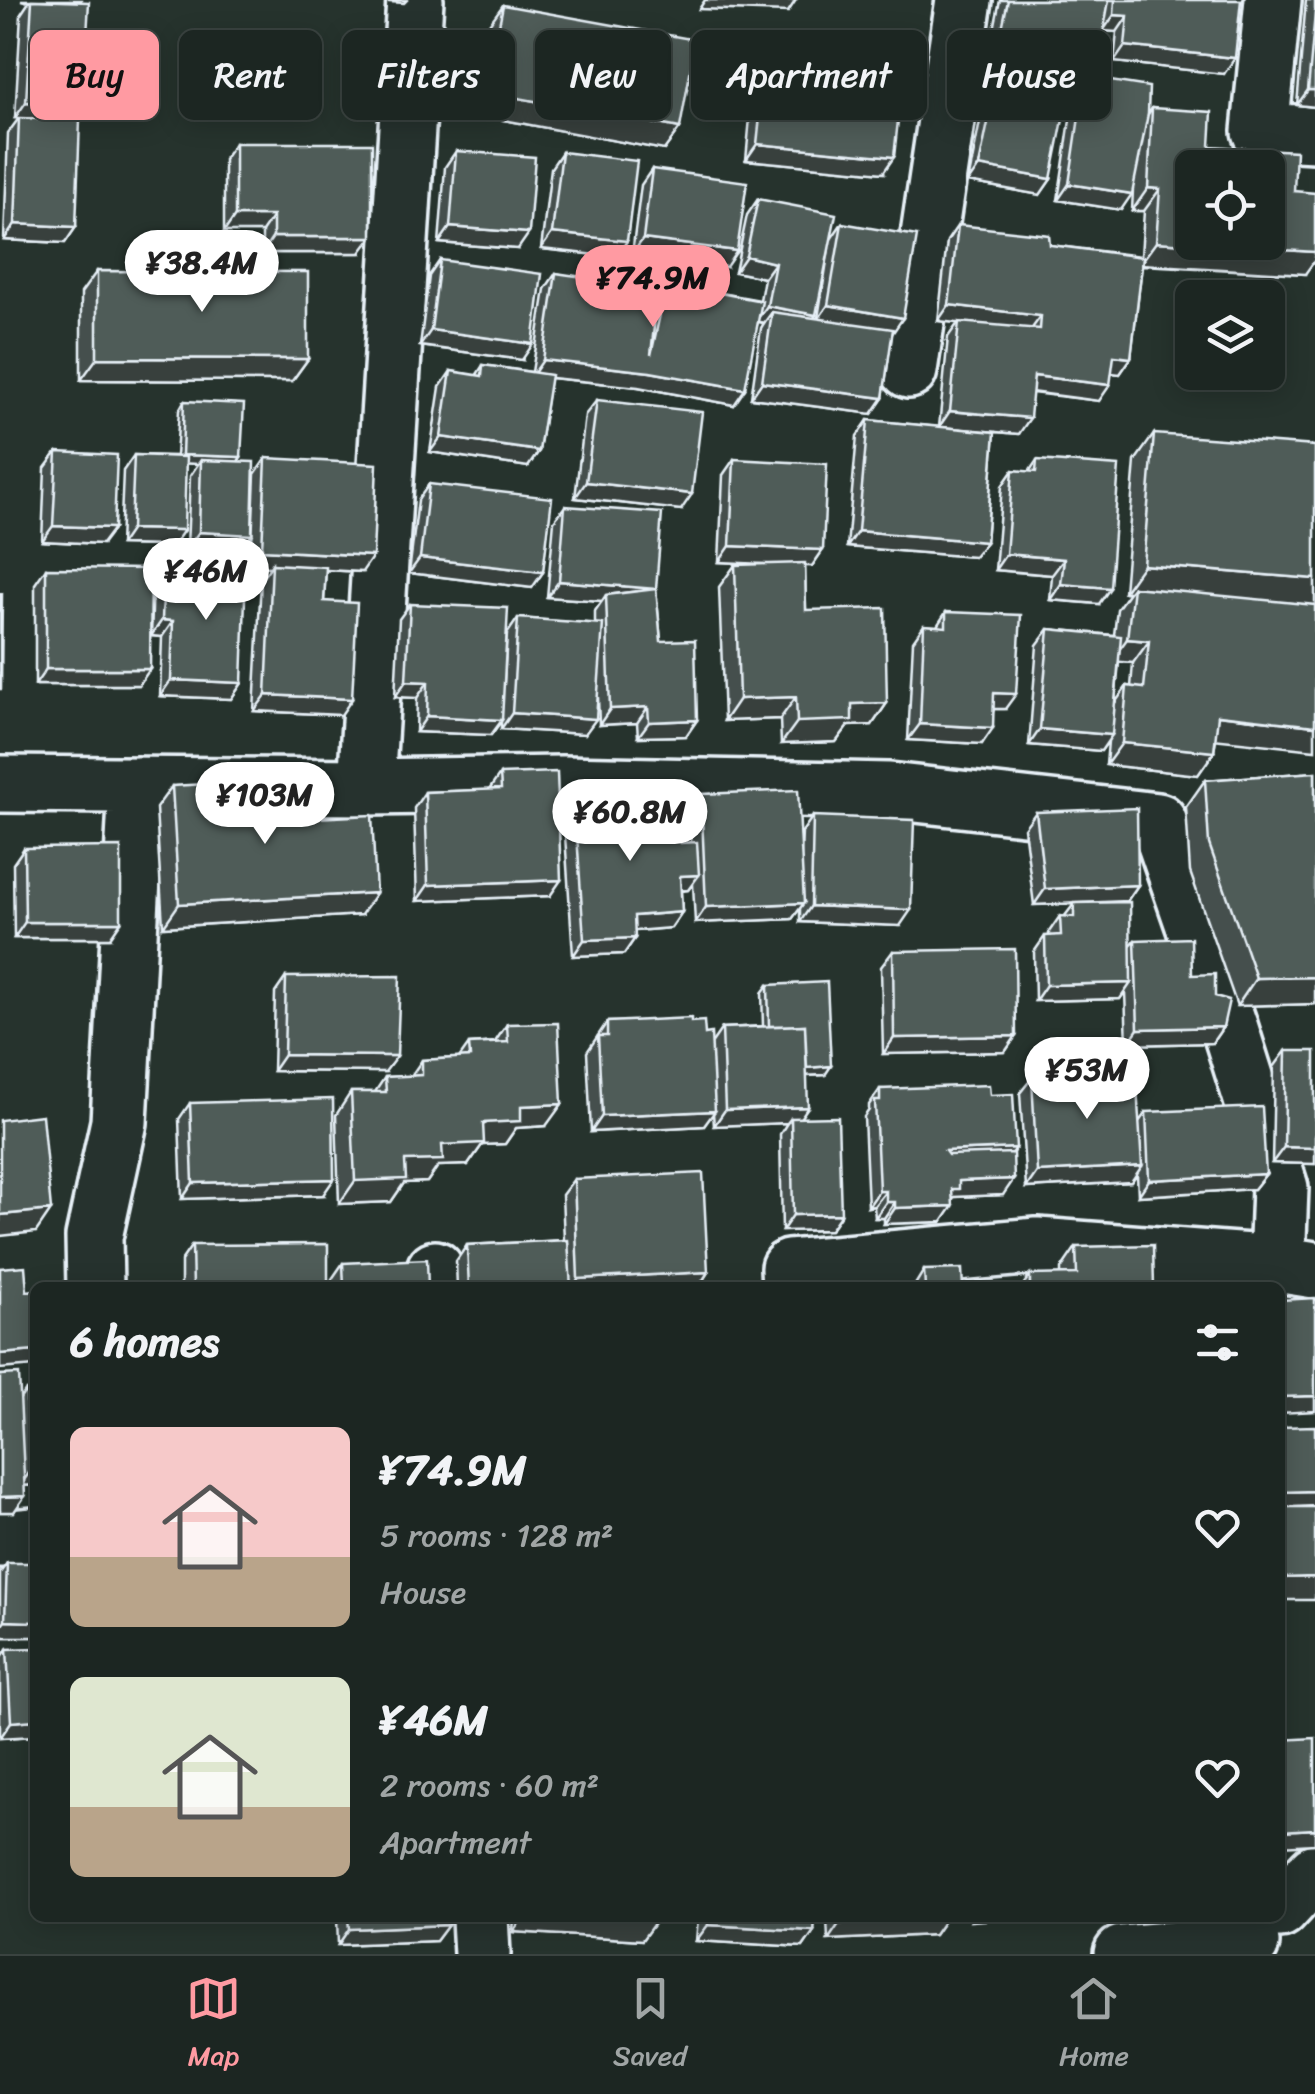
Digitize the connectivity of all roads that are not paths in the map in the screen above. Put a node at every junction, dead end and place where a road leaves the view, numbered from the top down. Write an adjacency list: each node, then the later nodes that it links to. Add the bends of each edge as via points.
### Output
1 (415, 0): 8 (street)
2 (964, 0): 5 (street)
3 (1274, 0): 4 (street, via 1260,130)
4 (1315, 134)
5 (909, 370)
6 (0, 784): 7 (street)
7 (137, 785): 8 (street); 10 (street, via 119,1122 94,1237)
8 (366, 788): 9 (street, via 562,784 888,791 1158,821 1280,1188)
9 (1296, 1267): 11 (street, via 1037,1246 789,1268)
10 (94, 1282)
11 (790, 1282)
12 (30, 1536): 13 (street)
13 (0, 1539)
14 (1315, 1872): 15 (street)
15 (1285, 1905)
16 (480, 1922): 18 (street)
17 (1261, 1931): 19 (street)
18 (482, 1954)
19 (1122, 1954)

